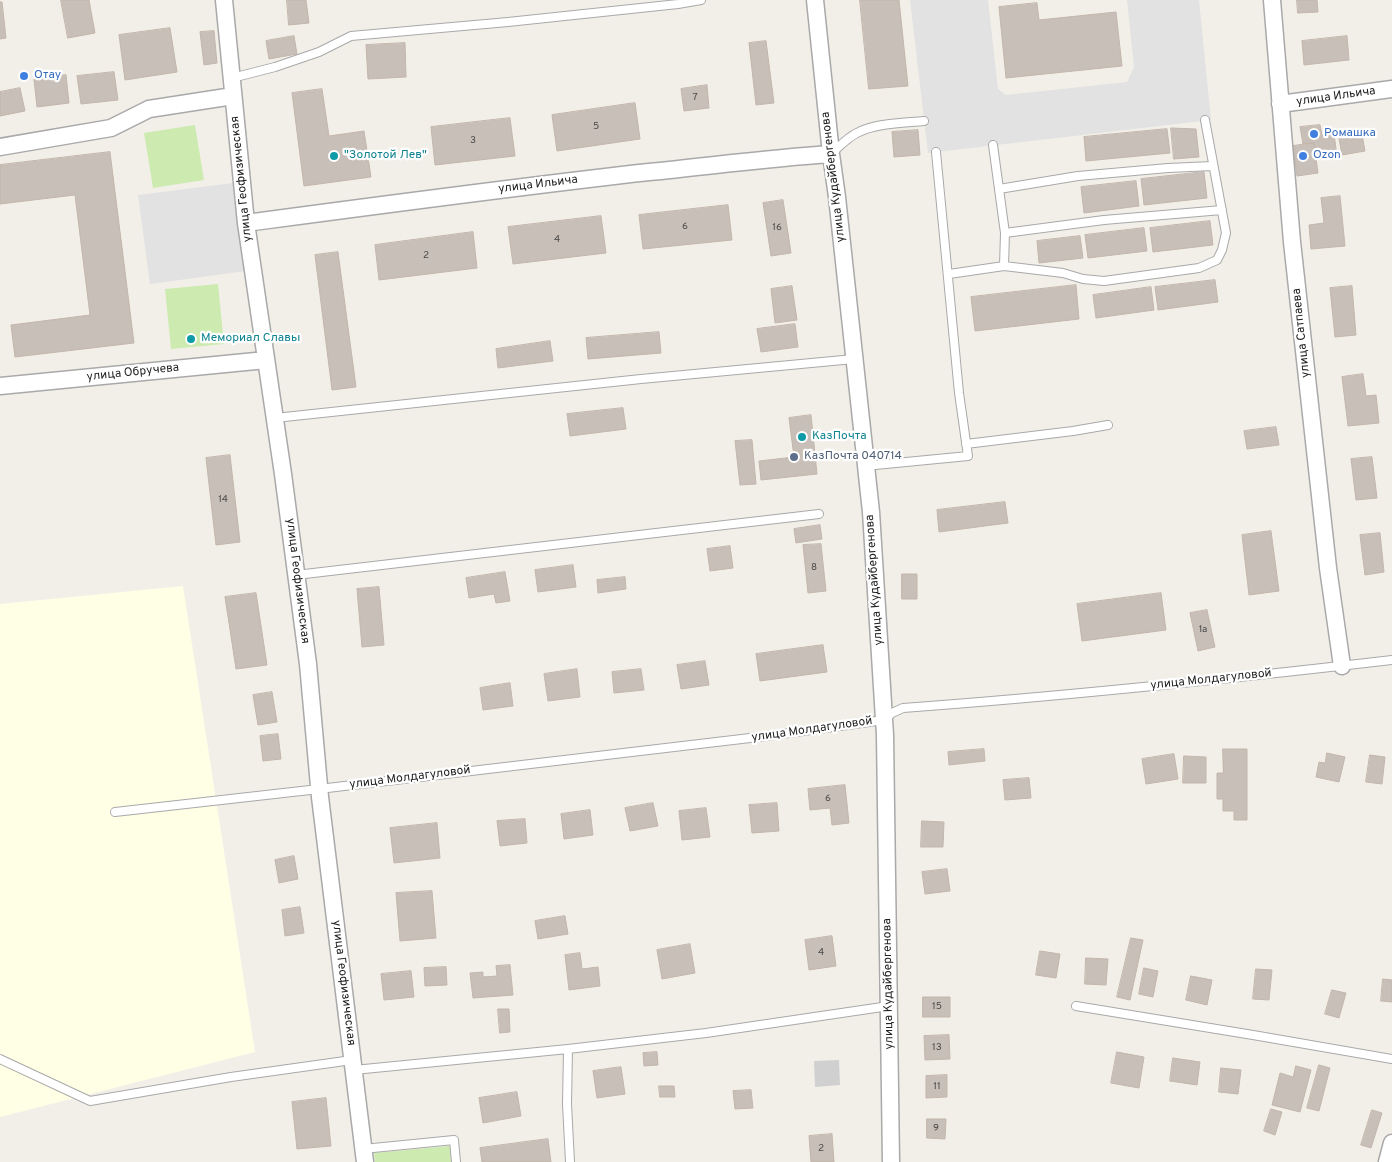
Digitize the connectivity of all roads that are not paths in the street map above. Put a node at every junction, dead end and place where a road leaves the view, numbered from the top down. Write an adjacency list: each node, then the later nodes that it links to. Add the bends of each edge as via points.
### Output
1 (224, 0): 5 (street, улица Геофизическая)
2 (701, 0): 5 (lane, via 350,36 319,52)
3 (815, 0): 14 (street, улица Кудайбергенова)
4 (1272, 0): 8 (street, улица Сатпаева)
5 (232, 78): 7 (street, улица Геофизическая)
6 (1392, 90): 8 (street, улица Ильича)
7 (233, 96): 12 (street, via 149,109 111,128); 18 (street, улица Геофизическая)
8 (1280, 104): 32 (street, улица Сатпаева, via 1295,271)
9 (1205, 120): 15 (lane)
10 (924, 121): 14 (lane, via 863,130)
11 (993, 145): 16 (lane)
12 (0, 147)
13 (936, 152): 21 (lane)
14 (831, 154): 18 (street, улица Ильича, via 590,179); 22 (street, улица Кудайбергенова)
15 (1214, 166): 16 (lane, via 1078,176); 17 (lane)
16 (999, 189): 19 (lane)
17 (1222, 210): 19 (lane); 20 (lane, via 1226,233 1222,250 1217,260 1199,268 1104,281)
18 (246, 223): 23 (street, улица Геофизическая)
19 (1005, 233): 20 (lane)
20 (1004, 266): 21 (lane)
21 (949, 274): 27 (lane)
22 (854, 358): 25 (lane); 28 (street, улица Кудайбергенова)
23 (266, 360): 24 (street, улица Обручева); 25 (street, улица Геофизическая)
24 (0, 386)
25 (275, 418): 30 (street, улица Геофизическая)
26 (1108, 426): 27 (lane)
27 (966, 444): 28 (lane, via 968,456)
28 (866, 466): 33 (street, улица Кудайбергенова)
29 (818, 514): 30 (lane)
30 (296, 575): 34 (street, улица Геофизическая)
31 (1392, 660): 32 (lane, улица Молдагуловой)
32 (1342, 666): 33 (lane, улица Молдагуловой, via 903,708)
33 (884, 720): 34 (lane, улица Молдагуловой); 36 (street, улица Кудайбергенова)
34 (319, 789): 35 (lane, улица Молдагуловой); 41 (street, улица Геофизическая)
35 (115, 812)
36 (889, 1006): 38 (lane, via 706,1033); 46 (street, улица Кудайбергенова)
37 (1076, 1006): 40 (lane)
38 (568, 1048): 41 (lane); 45 (lane)
39 (0, 1059): 41 (lane, via 90,1101 231,1077)
40 (1392, 1059)
41 (353, 1065): 43 (street, улица Геофизическая)
42 (1392, 1143): 47 (street)
43 (364, 1156): 44 (lane, via 454,1140)
44 (456, 1162)
45 (570, 1162)
46 (891, 1162)
47 (1387, 1162)

